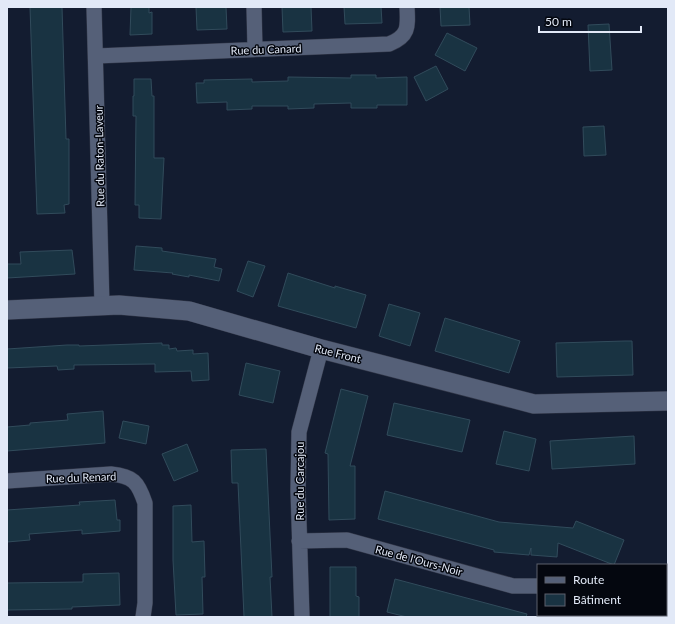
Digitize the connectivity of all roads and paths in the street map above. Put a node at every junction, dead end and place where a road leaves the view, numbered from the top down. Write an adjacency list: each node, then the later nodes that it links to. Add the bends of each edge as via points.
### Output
1 (94, 7): 5 (street, Rue du Raton-Laveur)
2 (254, 7): 4 (street)
3 (407, 7): 4 (street, Rue du Canard, via 406,33 390,44)
4 (255, 50): 5 (street, Rue du Canard)
5 (96, 56): 6 (street, Rue du Raton-Laveur)
6 (102, 305): 7 (street, Rue Front); 8 (street, Rue Front, via 189,311)
7 (7, 310)
8 (322, 349): 9 (street, Rue Front, via 534,404); 11 (street, Rue du Carcajou, via 299,432)
9 (668, 401)
10 (7, 481): 13 (street, Rue du Renard, via 111,474 123,475 133,480 141,490 145,503)
11 (299, 541): 12 (street, Rue de l'Ours-Noir, via 347,540 513,586); 14 (street, Rue du Carcajou)
12 (537, 586)
13 (143, 617)
14 (302, 617)

